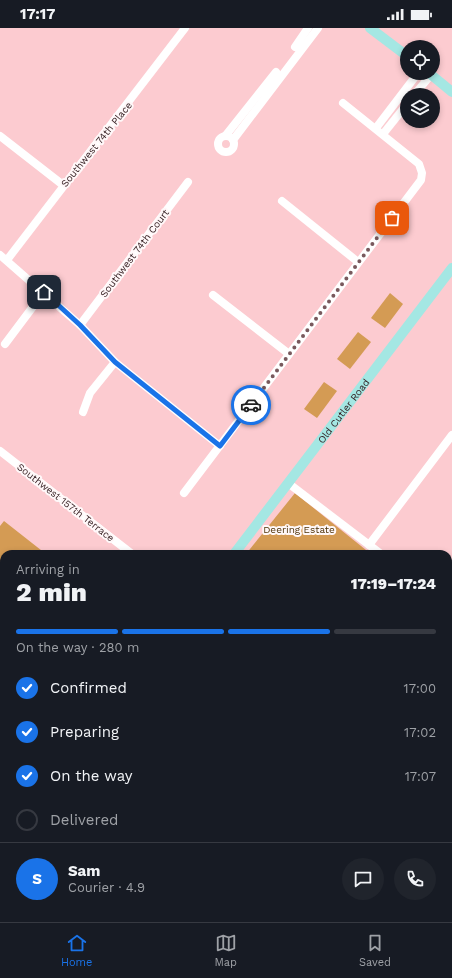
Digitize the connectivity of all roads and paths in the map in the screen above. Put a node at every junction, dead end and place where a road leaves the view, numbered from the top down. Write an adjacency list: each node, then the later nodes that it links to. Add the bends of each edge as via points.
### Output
1 (185, 28): 19 (street, Southwest 74th Place)
2 (308, 28): 5 (street)
3 (318, 28): 5 (street)
4 (374, 29): 6 (main road)
5 (302, 42): 17 (street)
6 (400, 50)
7 (413, 80): 14 (street)
8 (425, 80): 10 (street)
9 (437, 80): 11 (main road)
10 (419, 88)
11 (452, 92)
12 (343, 103): 14 (street)
13 (400, 113): 15 (street)
14 (376, 128): 15 (street)
15 (383, 134): 22 (street, via 414,160 422,170 422,177)
16 (0, 136): 19 (street)
17 (230, 138)
18 (188, 182): 26 (street, Southwest 74th Court)
19 (63, 185): 21 (street, Southwest 74th Place)
20 (282, 201): 22 (street)
21 (3, 257): 24 (street)
22 (358, 262): 28 (street)
23 (452, 268): 34 (main road, Old Cutler Road)
24 (44, 292): 26 (street); 27 (street)
25 (213, 295): 28 (street)
26 (80, 325): 29 (street)
27 (5, 344)
28 (289, 354): 32 (street)
29 (115, 362): 30 (street, via 90,392); 32 (street)
30 (83, 412)
31 (452, 435): 36 (street)
32 (220, 446): 35 (street)
33 (0, 451): 37 (street, Southwest 157th Terrace)
34 (288, 483): 36 (street); 38 (main road, Old Cutler Road)
35 (184, 494)
36 (369, 545): 39 (street)
37 (127, 550)
38 (237, 550)
39 (376, 550)

